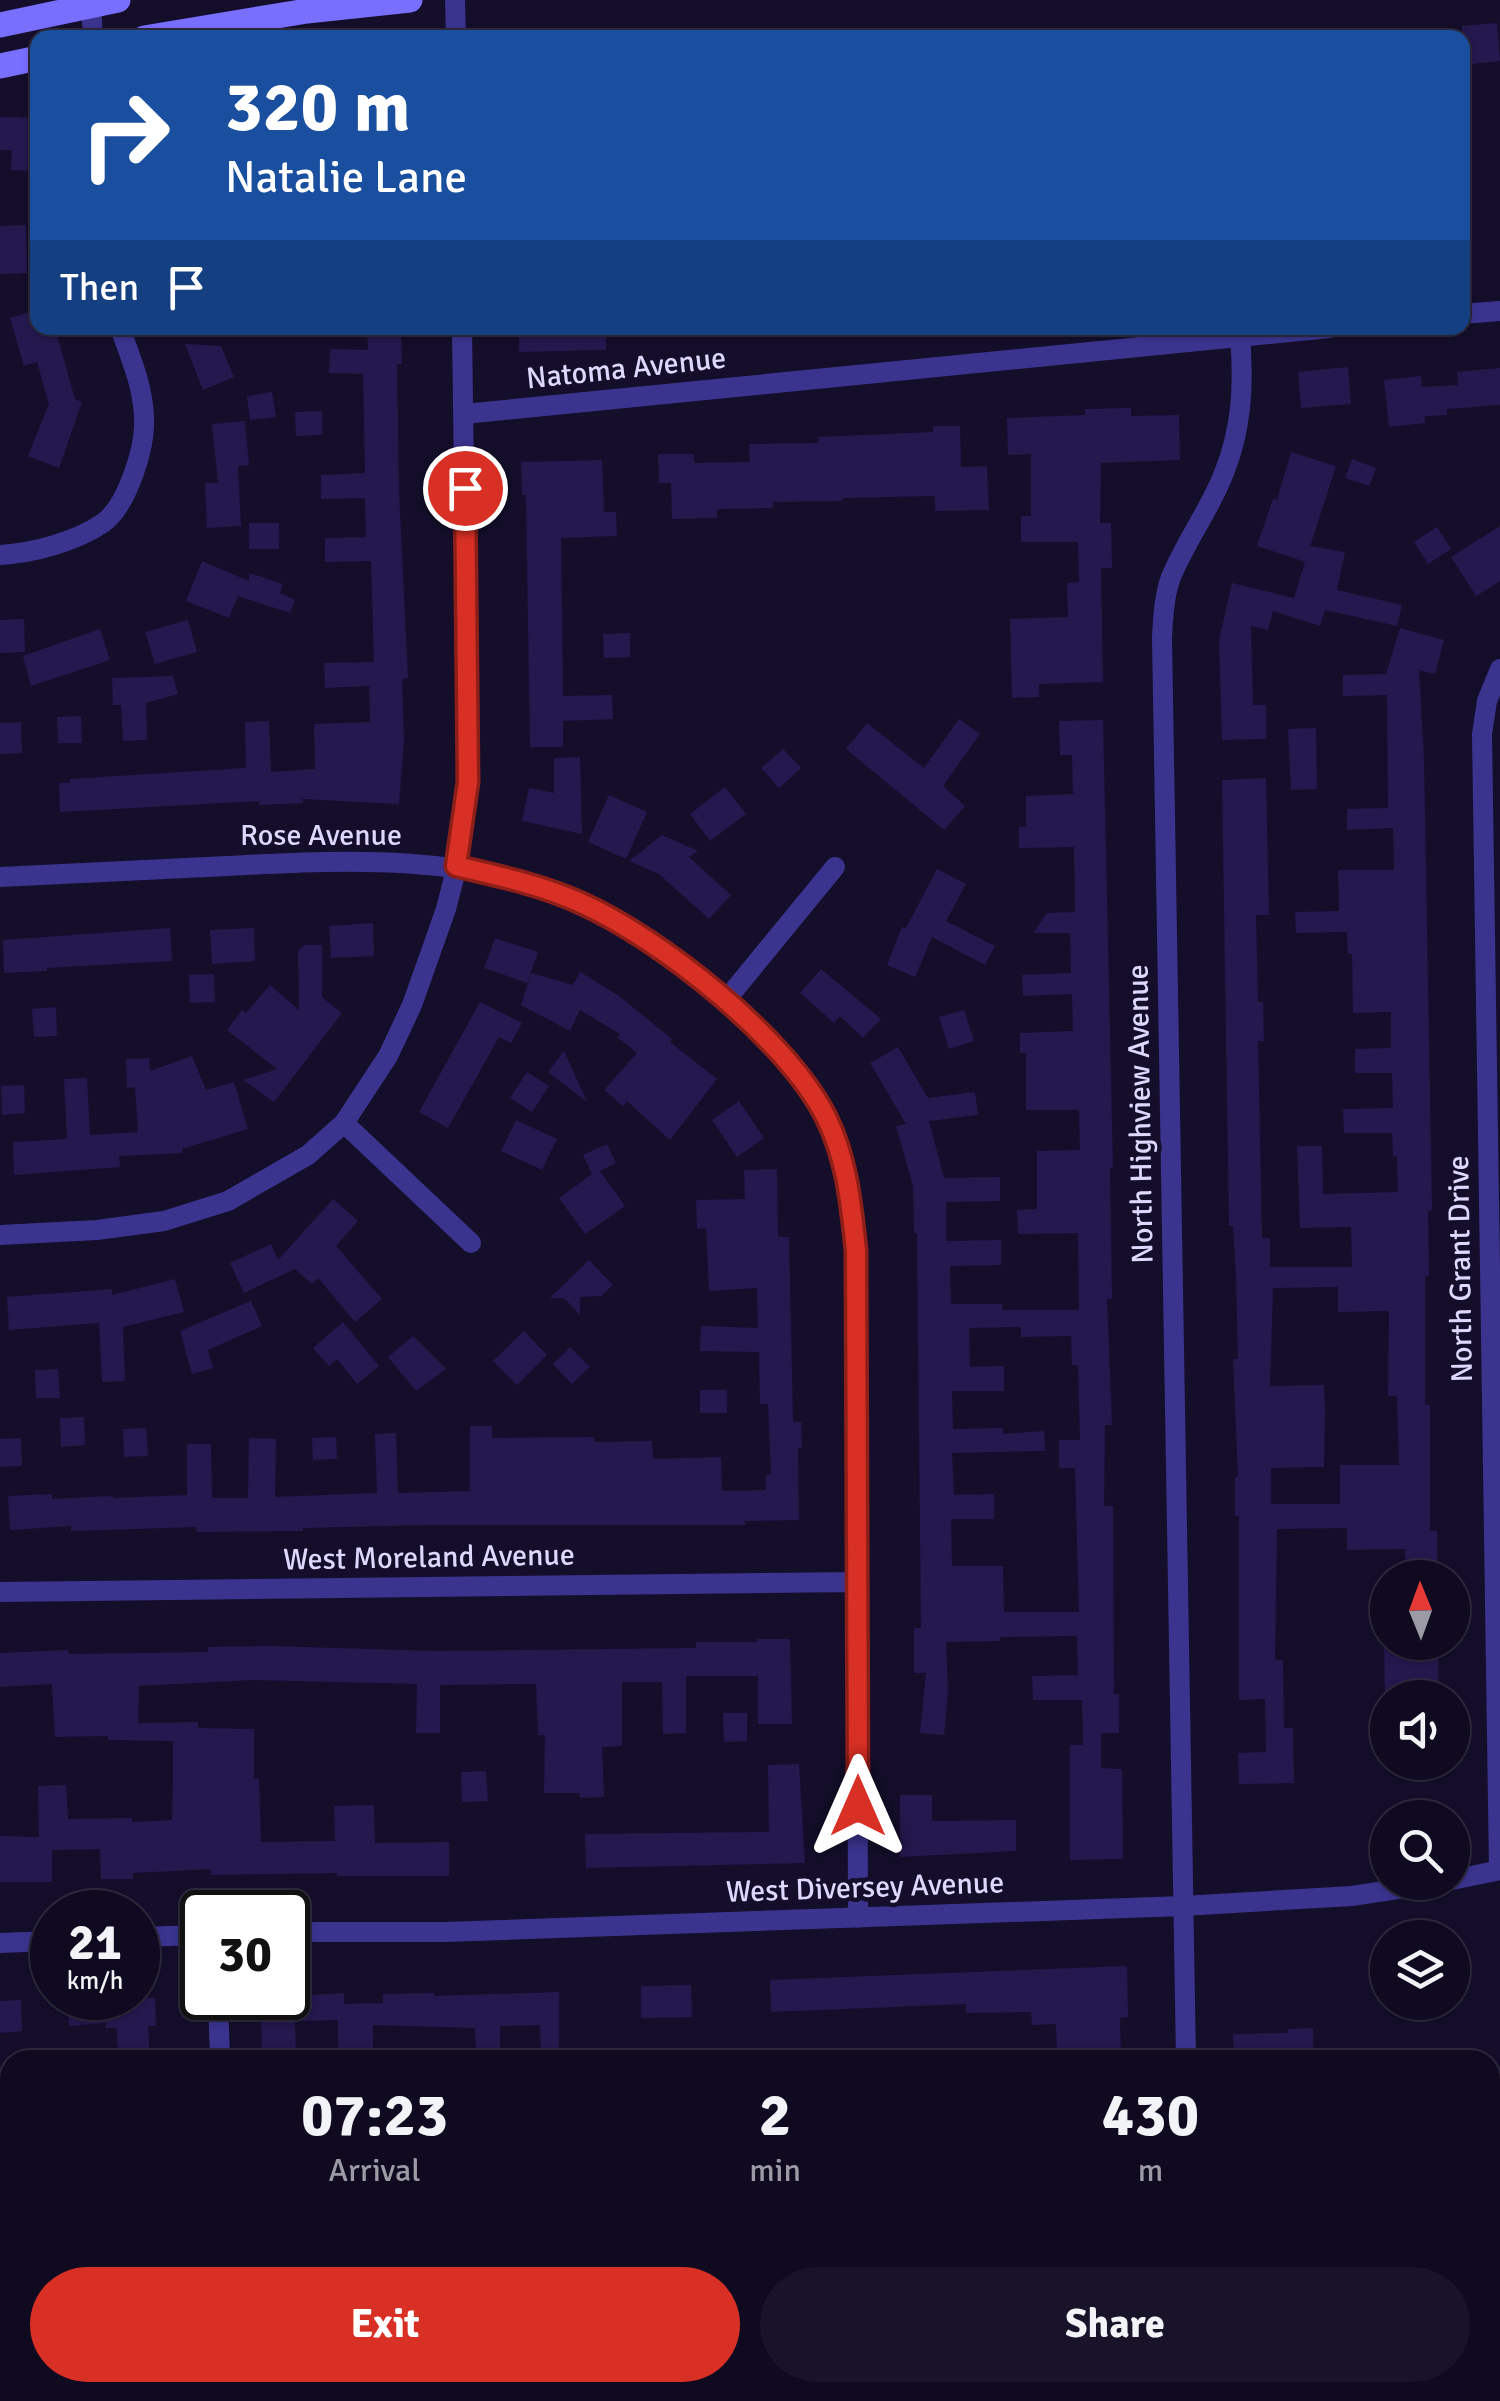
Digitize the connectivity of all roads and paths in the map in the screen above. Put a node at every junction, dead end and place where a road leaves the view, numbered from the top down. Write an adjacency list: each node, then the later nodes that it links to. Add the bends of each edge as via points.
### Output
1 (118, 0): 4 (main road)
2 (410, 0): 7 (main road)
3 (455, 0): 8 (street)
4 (91, 5): 5 (main road); 6 (street)
5 (0, 25)
6 (93, 30)
7 (190, 30)
8 (456, 30)
9 (30, 60): 10 (main road)
10 (0, 66)
11 (1500, 311): 12 (street)
12 (1470, 313)
13 (122, 335): 18 (street, via 145,420 130,486 105,522 56,546)
14 (462, 335): 17 (street)
15 (1251, 335): 16 (street, Natoma Avenue)
16 (1240, 336): 17 (street, Natoma Avenue); 32 (street, North Highview Avenue, via 1235,441 1170,579 1162,638)
17 (464, 414): 20 (street, via 468,782)
18 (0, 555)
19 (1500, 670): 29 (street, North Grant Drive, via 1486,701 1482,734)
20 (456, 866): 22 (street, Rose Avenue, via 366,862); 23 (street, Rose Avenue, via 580,902 624,925); 24 (street, via 412,1005)
21 (835, 867): 23 (street)
22 (0, 876)
23 (726, 1000): 27 (street, Rose Avenue, via 806,1082 841,1153 850,1192)
24 (344, 1123): 25 (street, via 308,1155 228,1201 164,1221); 26 (street)
25 (0, 1234)
26 (471, 1244)
27 (858, 1582): 28 (street, West Moreland Avenue); 33 (street, Rose Avenue)
28 (0, 1592)
29 (1500, 1870): 30 (street)
30 (1470, 1876)
31 (1370, 1893): 32 (street, West Diversey Avenue)
32 (1183, 1906): 33 (street, West Diversey Avenue); 39 (street, North Highview Avenue)
33 (858, 1918): 34 (street, West Diversey Avenue)
34 (310, 1932)
35 (30, 1942): 36 (street)
36 (0, 1944)
37 (219, 2020): 38 (street)
38 (220, 2050)
39 (1186, 2050)

